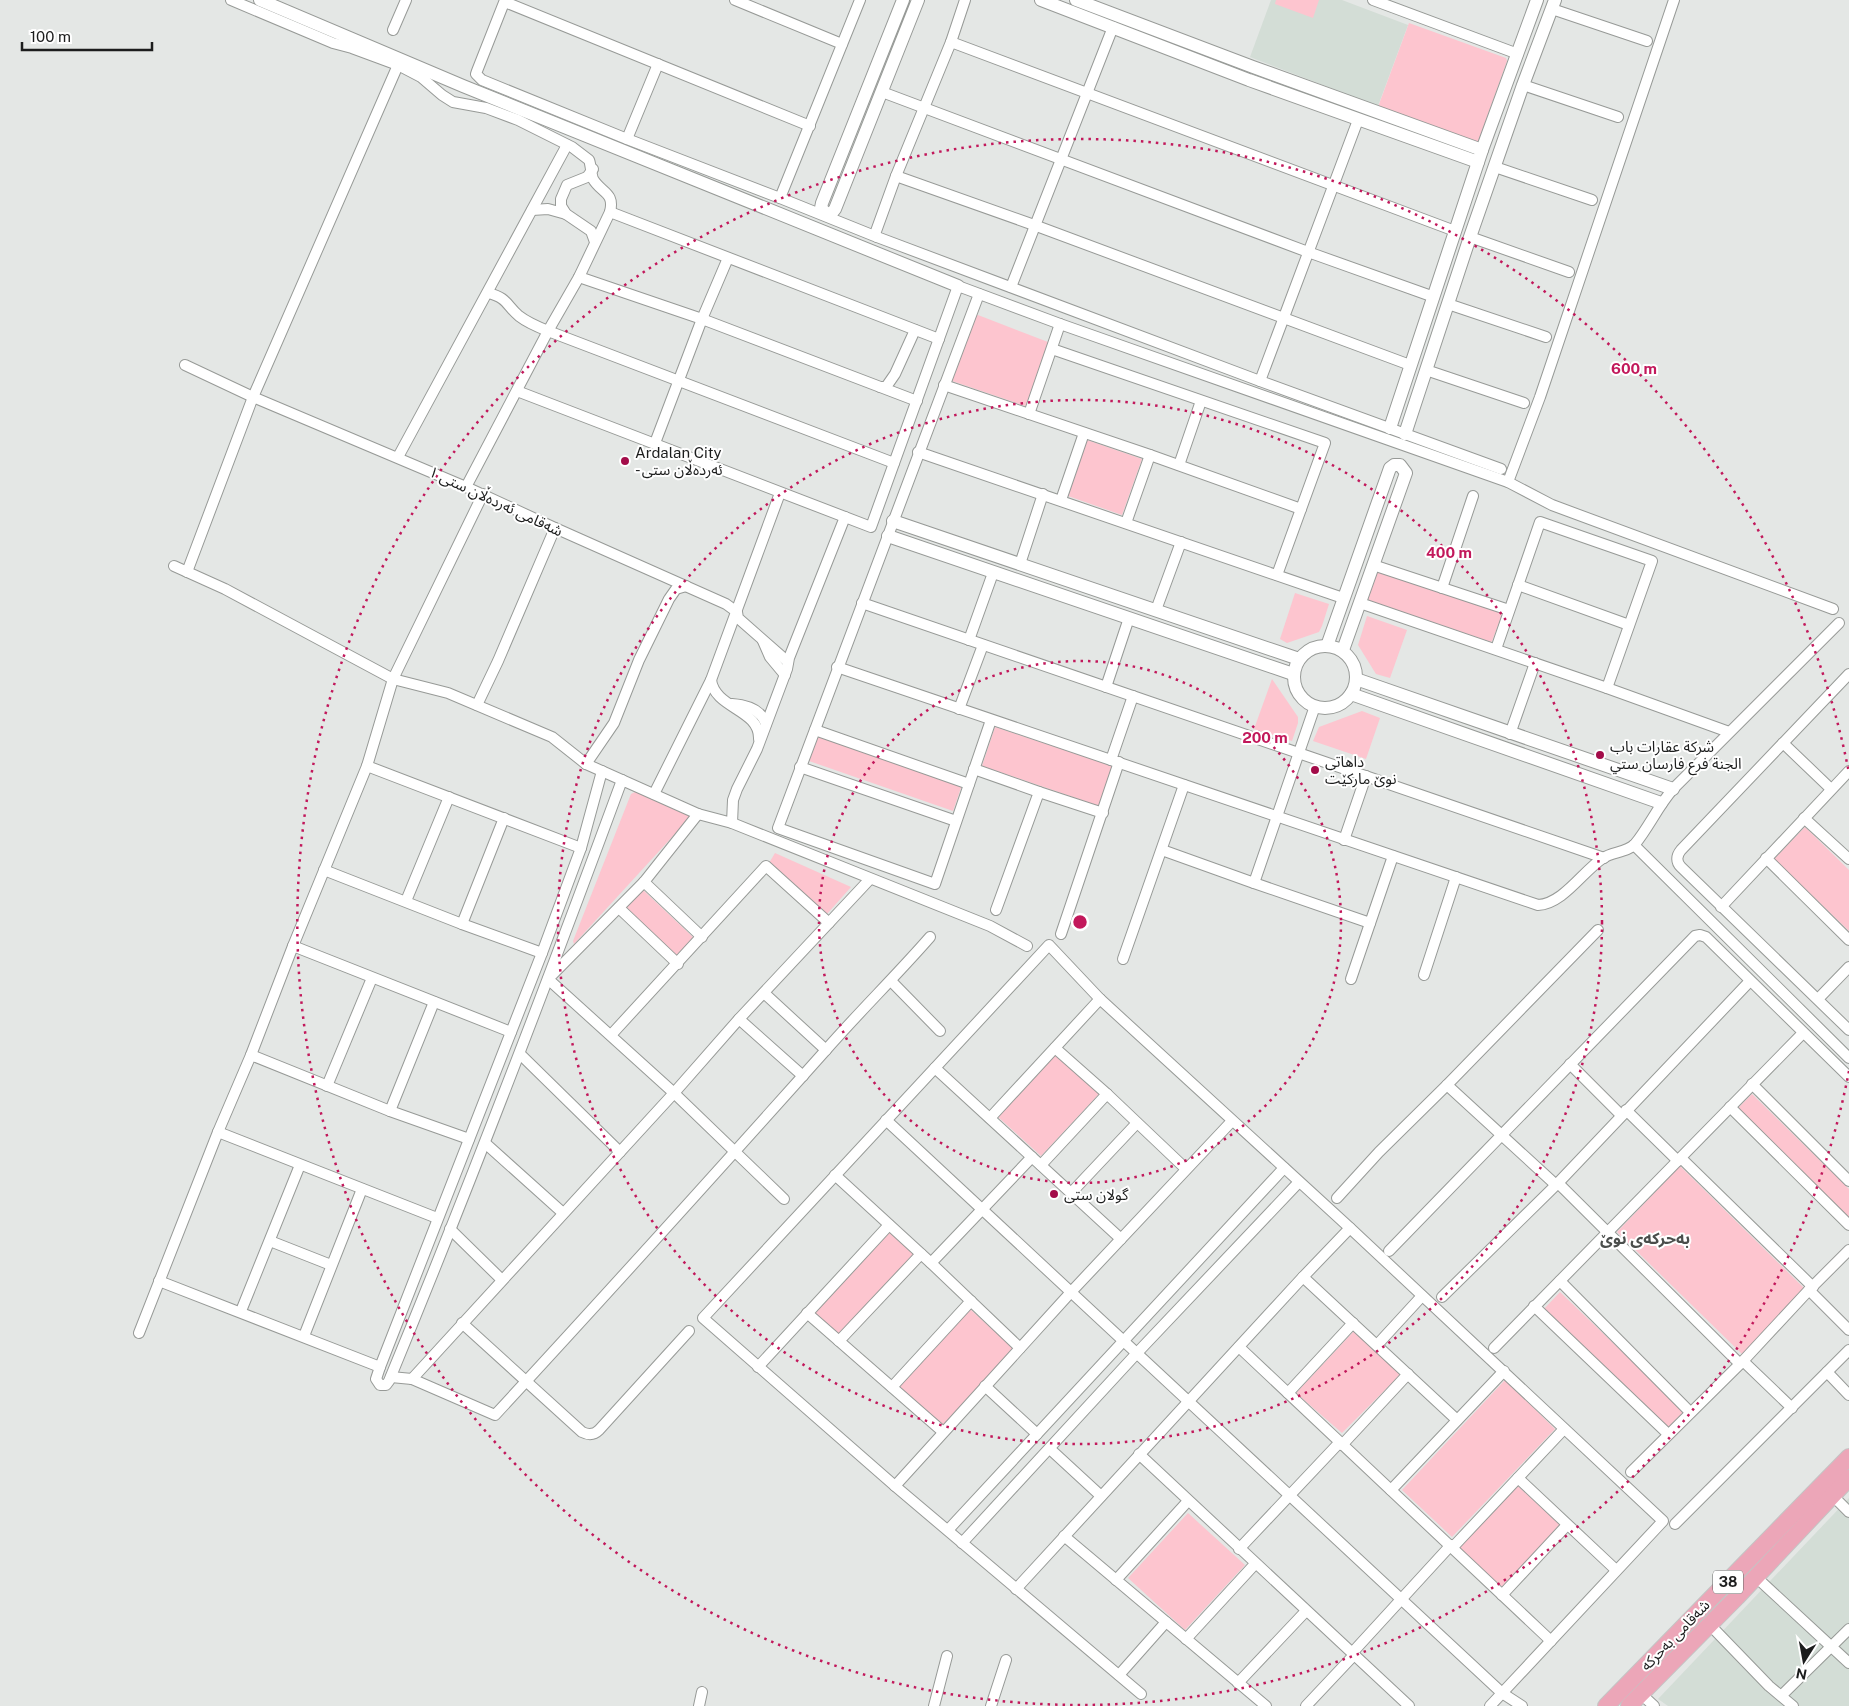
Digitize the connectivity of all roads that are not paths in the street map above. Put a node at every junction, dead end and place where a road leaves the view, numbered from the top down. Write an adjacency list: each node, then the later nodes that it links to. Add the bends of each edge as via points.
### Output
1 (231, 0): 23 (street, via 333,43)
2 (260, 0): 60 (street, via 463,86)
3 (406, 0): 17 (street)
4 (735, 0): 20 (street)
5 (860, 0): 20 (street)
6 (902, 0): 27 (street, via 822,204 821,208 826,213 832,214 835,209)
7 (918, 0): 27 (street)
8 (965, 0): 19 (street)
9 (1041, 0): 16 (street)
10 (1076, 0): 24 (street)
11 (1373, 0): 21 (street)
12 (1537, 0): 21 (street)
13 (1674, 0): 97 (street)
14 (505, 1): 22 (street); 33 (street, via 477,71 478,77)
15 (1554, 4): 18 (street); 26 (street)
16 (1113, 27): 25 (street); 28 (street)
17 (393, 30)
18 (1647, 41)
19 (951, 42): 28 (street); 29 (street)
20 (842, 44): 32 (street)
21 (1518, 54): 35 (street)
22 (658, 64): 32 (street); 33 (street)
23 (398, 65): 34 (street, via 421,77 452,102 486,108); 82 (street)
24 (1253, 67): 25 (street); 35 (street)
25 (1249, 80): 31 (street)
26 (1523, 86): 30 (street); 38 (street)
27 (882, 92): 29 (street)
28 (1087, 94): 36 (street); 42 (street)
29 (923, 107): 36 (street); 40 (street)
30 (1618, 117)
31 (1358, 120): 37 (street); 42 (street)
32 (810, 126): 44 (street)
33 (626, 139): 44 (street)
34 (567, 145): 39 (street, via 589,160); 43 (street)
35 (1482, 150): 37 (street)
36 (1061, 158): 49 (street); 54 (street)
37 (1478, 162): 50 (street)
38 (1495, 167): 45 (street); 52 (street)
39 (592, 170): 41 (street, via 587,177); 47 (street, via 592,177 610,198)
40 (896, 176): 49 (street); 51 (street, via 874,234)
41 (567, 185): 43 (street, via 555,184); 48 (street, via 561,199)
42 (1332, 186): 50 (street); 54 (street)
43 (544, 188): 46 (street)
44 (780, 198): 51 (street)
45 (1592, 200)
46 (532, 210): 48 (street, via 548,209); 62 (street)
47 (610, 212): 53 (street); 55 (street)
48 (566, 214): 53 (street, via 591,230)
49 (1034, 225): 61 (street); 66 (street)
50 (1455, 232): 56 (street)
51 (877, 237): 61 (street)
52 (1470, 237): 57 (street); 58 (street)
53 (595, 242): 59 (street)
54 (1308, 252): 64 (street); 66 (street)
55 (728, 258): 67 (street); 69 (street)
56 (1444, 266): 57 (street); 64 (street)
57 (1459, 271): 65 (street)
58 (1569, 272)
59 (579, 277): 67 (street); 70 (street)
60 (958, 286): 63 (street); 72 (street)
61 (1011, 287): 78 (street)
62 (488, 293): 70 (street, via 502,298 518,315); 93 (street)
63 (978, 294): 68 (street); 79 (street)
64 (1434, 297): 75 (street)
65 (1448, 304): 71 (street); 76 (street)
66 (1283, 317): 75 (street); 78 (street)
67 (702, 319): 77 (street); 80 (street)
68 (1060, 324): 73 (street); 97 (street)
69 (915, 330): 72 (street); 80 (street, via 895,374 886,386)
70 (548, 331): 77 (street); 81 (street)
71 (1546, 337)
72 (939, 339): 83 (street)
73 (1052, 349): 84 (street); 86 (street)
74 (185, 365): 82 (street, شەقامی ئەردەڵان ستی ١)
75 (1410, 365): 87 (street)
76 (1426, 370): 85 (street); 89 (street)
77 (678, 381): 90 (street); 94 (street)
78 (1260, 381): 87 (street)
79 (944, 385): 86 (street); 91 (street)
80 (880, 387): 83 (street)
81 (517, 391): 90 (street); 98 (street)
82 (252, 397): 93 (street, شەقامی ئەردەڵان ستی ١); 114 (street)
83 (917, 401): 94 (street)
84 (1201, 402): 95 (street); 104 (street, via 1325,443)
85 (1524, 403)
86 (1029, 414): 88 (street)
87 (1390, 428): 89 (street)
88 (1084, 433): 92 (street); 103 (street)
89 (1405, 434): 96 (street)
90 (655, 443): 99 (street)
91 (918, 452): 101 (street); 106 (street)
92 (1150, 455): 95 (street); 107 (street)
93 (398, 457): 98 (street, شەقامی ئەردەڵان ستی ١)
94 (894, 463): 105 (street, via 870,527)
95 (1179, 465): 104 (street)
96 (1501, 469)
97 (1508, 482): 123 (street, via 1552,505)
98 (466, 486): 100 (street, شەقامی ئەردەڵان ستی ١)
99 (780, 492): 105 (street); 126 (street)
100 (483, 494): 108 (street, شەقامی ئەردەڵان ستی ١); 143 (street)
101 (1044, 494): 103 (street); 111 (street)
102 (1473, 496): 119 (street)
103 (1061, 500): 107 (street)
104 (1301, 509): 116 (street)
105 (845, 517): 137 (street)
106 (893, 521): 109 (street); 111 (street)
107 (1126, 522): 110 (street)
108 (554, 528): 118 (street, شەقامی ئەردەڵان ستی ١); 151 (street)
109 (888, 536): 115 (street); 121 (street)
110 (1181, 542): 116 (street); 124 (street)
111 (1020, 564): 124 (street)
112 (1373, 565): 119 (street); 120 (street, via 1406,473 1397,464 1390,468); 122 (street)
113 (174, 566): 114 (street)
114 (187, 572): 143 (street)
115 (993, 573): 127 (street); 131 (street)
116 (1278, 575): 120 (street)
117 (1518, 585): 125 (street); 129 (street); 129 (street, via 1540,522 1652,561)
118 (686, 586): 126 (street, شەقامی ئەردەڵان ستی ١); 163 (street, via 676,589 669,598 614,723)
119 (1442, 588): 125 (street)
120 (1343, 598): 133 (street)
121 (862, 603): 131 (street); 139 (street)
122 (1360, 603): 134 (street); 135 (street)
123 (1833, 609)
124 (1156, 610): 136 (street)
125 (1509, 610): 134 (street)
126 (737, 612): 130 (street, شەقامی ئەردەڵان ستی ١, via 738,618); 145 (street)
127 (1129, 618): 140 (street); 146 (street)
128 (1839, 623): 157 (street)
129 (1629, 625): 147 (street)
130 (762, 638): 137 (street, شەقامی ئەردەڵان ستی ١); 142 (street, via 770,657)
131 (969, 640): 132 (street)
132 (983, 645): 146 (street); 153 (street)
133 (1326, 646): 135 (street); 136 (street, via 1308,650)
134 (1496, 649): 138 (street)
135 (1343, 650): 144 (street, via 1354,666)
136 (1299, 659): 140 (street)
137 (788, 662): 142 (street)
138 (1536, 663): 147 (street); 158 (street)
139 (837, 667): 153 (street); 156 (street)
140 (1293, 674): 152 (street, via 1297,691)
141 (1849, 674): 159 (street)
142 (784, 675): 155 (street)
143 (393, 679): 151 (street, via 448,693); 164 (street)
144 (1356, 679): 148 (street); 158 (street)
145 (710, 680): 150 (street, via 716,696); 176 (street)
146 (1106, 687): 149 (street)
147 (1607, 688): 157 (street)
148 (1351, 694): 152 (street, via 1339,705); 178 (street)
149 (1133, 696): 161 (street); 162 (street)
150 (731, 704): 155 (street, via 752,708 764,716); 160 (street, via 756,724)
151 (477, 705): 163 (street, via 552,737)
152 (1315, 706): 161 (street)
153 (959, 708): 154 (street)
154 (991, 720): 162 (street); 166 (street)
155 (766, 724): 160 (street)
156 (814, 730): 165 (street); 171 (street)
157 (1729, 732): 174 (street)
158 (1510, 734): 174 (street)
159 (1784, 742): 173 (street); 200 (street, via 1678,855 1679,865)
160 (759, 743): 185 (street, via 733,800)
161 (1299, 753): 169 (street); 181 (street)
162 (1115, 761): 172 (street); 179 (street)
163 (586, 764): 167 (street)
164 (367, 766): 177 (street); 194 (street)
165 (800, 767): 184 (street); 184 (street, via 778,828 935,884)
166 (974, 769): 171 (street); 175 (street)
167 (602, 771): 170 (street); 188 (street)
168 (1849, 771): 173 (street)
169 (1366, 776): 186 (street); 191 (street)
170 (622, 780): 176 (street); 220 (street)
171 (968, 784): 184 (street)
172 (1184, 785): 181 (street); 189 (street)
173 (1832, 789): 183 (street)
174 (1673, 790): 178 (street)
175 (1038, 792): 179 (street); 202 (street)
176 (654, 794): 180 (street)
177 (449, 797): 182 (street); 199 (street)
178 (1661, 803): 187 (street)
179 (1103, 813): 207 (street)
180 (698, 814): 185 (street); 197 (street)
181 (1276, 816): 186 (street); 198 (street)
182 (504, 818): 188 (street); 205 (street)
183 (1804, 818): 192 (street); 193 (street)
184 (956, 821)
185 (732, 823): 196 (street)
186 (1344, 840): 190 (street)
187 (1634, 846): 191 (street); 237 (street)
188 (582, 848): 213 (street)
189 (1162, 850): 198 (street); 214 (street)
190 (1393, 856): 195 (street); 204 (street)
191 (1604, 858): 195 (street, via 1547,905 1538,905)
192 (1766, 858): 200 (street); 210 (street)
193 (1849, 860)
194 (324, 870): 199 (street); 211 (street)
195 (1456, 877): 217 (street)
196 (870, 879): 203 (street); 212 (street, via 990,926)
197 (644, 882): 201 (street); 208 (street)
198 (1254, 883): 204 (street)
199 (406, 901): 205 (street)
200 (1721, 907): 225 (street)
201 (619, 908): 215 (street); 220 (street)
202 (996, 910)
203 (828, 923): 208 (street, via 766,866); 223 (street)
204 (1370, 923): 219 (street)
205 (462, 924): 213 (street)
206 (1598, 930): 243 (street)
207 (1061, 934)
208 (702, 937): 215 (street)
209 (930, 937): 221 (street)
210 (1849, 940)
211 (293, 946): 218 (street); 236 (street)
212 (1027, 946)
213 (542, 953): 230 (street)
214 (1123, 959)
215 (678, 964): 232 (street)
216 (1849, 967): 225 (street)
217 (1424, 975)
218 (372, 978): 226 (street); 244 (street)
219 (1351, 978)
220 (548, 979): 232 (street); 235 (street)
221 (892, 981): 229 (street); 234 (street)
222 (1750, 981): 231 (street); 238 (street, via 1706,937 1695,936); 251 (street)
223 (764, 993): 227 (street); 234 (street)
224 (1100, 998): 233 (street); 239 (street, via 1049,945); 254 (street)
225 (1818, 999): 228 (street)
226 (434, 1002): 230 (street); 250 (street)
227 (739, 1018): 240 (street); 245 (street)
228 (1849, 1030)
229 (940, 1031)
230 (511, 1032): 247 (street)
231 (1803, 1033): 241 (street); 242 (street)
232 (611, 1035): 245 (street)
233 (1055, 1048): 246 (street); 252 (street)
234 (826, 1050): 240 (street)
235 (520, 1054): 248 (street); 260 (street)
236 (251, 1055): 244 (street); 256 (street)
237 (1849, 1058)
238 (1570, 1064): 251 (street); 257 (street)
239 (935, 1068): 252 (street); 253 (street)
240 (803, 1076): 261 (street)
241 (1849, 1077)
242 (1752, 1084): 249 (street); 269 (street)
243 (1448, 1085): 257 (street); 275 (street)
244 (327, 1086): 250 (street)
245 (674, 1093): 260 (street); 261 (street)
246 (1107, 1094): 255 (street); 265 (street)
247 (485, 1100): 248 (street); 258 (street)
248 (499, 1106): 259 (street)
249 (1730, 1107): 263 (street); 280 (street)
250 (390, 1111): 258 (street)
251 (1623, 1113): 263 (street); 271 (street)
252 (990, 1118): 262 (street)
253 (886, 1120): 268 (street); 276 (street)
254 (1232, 1121): 266 (street); 267 (street)
255 (1137, 1123): 267 (street); 273 (street)
256 (218, 1132): 264 (street); 292 (street)
257 (1502, 1136): 271 (street); 287 (street)
258 (469, 1140): 278 (street)
259 (485, 1142): 277 (street); 282 (street)
260 (620, 1152): 277 (street)
261 (735, 1152): 274 (street); 325 (street)
262 (1032, 1157): 265 (street); 276 (street)
263 (1679, 1160): 283 (street); 295 (street)
264 (300, 1165): 272 (street); 285 (street)
265 (1041, 1165): 273 (street)
266 (1284, 1168): 270 (street); 309 (street)
267 (1186, 1169): 284 (street)
268 (835, 1175): 279 (street); 319 (street, via 703,1318)
269 (1849, 1181)
270 (1298, 1182): 281 (street); 316 (street)
271 (1557, 1184): 283 (street); 298 (street)
272 (362, 1189): 278 (street); 290 (street)
273 (1071, 1194): 284 (street)
274 (784, 1198)
275 (1337, 1198)
276 (982, 1208): 289 (street); 296 (street)
277 (563, 1213): 293 (street)
278 (437, 1218): 318 (street)
279 (889, 1225): 288 (street); 302 (street)
280 (1849, 1225)
281 (1350, 1228): 291 (street); 297 (street)
282 (450, 1229): 293 (street); 323 (street)
283 (1607, 1233): 294 (street); 317 (street)
284 (1121, 1239): 296 (street)
285 (270, 1241): 290 (street); 301 (street)
286 (1849, 1250): 295 (street)
287 (1389, 1252)
288 (921, 1254): 289 (street); 310 (street)
289 (931, 1263): 299 (street)
290 (331, 1265): 308 (street)
291 (1303, 1277): 303 (street); 312 (street)
292 (159, 1280): 301 (street); 307 (street)
293 (502, 1280): 304 (street)
294 (1560, 1281): 300 (street); 332 (street)
295 (1811, 1288): 305 (street); 317 (street)
296 (1072, 1291): 309 (street); 313 (street)
297 (1422, 1296): 311 (street); 320 (street)
298 (1442, 1296)
299 (971, 1301): 313 (street); 327 (street)
300 (1534, 1306): 314 (street); 337 (street)
301 (241, 1311): 308 (street)
302 (807, 1313): 310 (street); 319 (street)
303 (1352, 1323): 311 (street); 328 (street)
304 (462, 1324): 324 (street); 325 (street)
305 (1849, 1330)
306 (689, 1331): 325 (street, via 594,1433 582,1432)
307 (139, 1333)
308 (304, 1336): 318 (street)
309 (1124, 1340): 316 (street); 336 (street)
310 (839, 1341): 327 (street)
311 (1377, 1344): 322 (street)
312 (1239, 1347): 328 (street); 330 (street)
313 (1020, 1348): 326 (street)
314 (1494, 1348)
315 (1849, 1350): 321 (street)
316 (1137, 1353): 330 (street); 339 (street)
317 (1742, 1362): 331 (street); 332 (street)
318 (380, 1367): 323 (street, via 376,1377 378,1384 386,1385)
319 (758, 1368): 345 (street)
320 (1504, 1371): 333 (street); 334 (street)
321 (1827, 1372): 329 (street); 331 (street)
322 (1408, 1374): 333 (street); 338 (street)
323 (391, 1377): 324 (street)
324 (412, 1379): 325 (street, via 495,1415)
325 (526, 1381)
326 (985, 1386): 335 (street); 336 (street)
327 (892, 1387): 335 (street)
328 (1288, 1393): 338 (street)
329 (1849, 1395)
330 (1189, 1400): 340 (street); 347 (street)
331 (1792, 1408): 352 (street)
332 (1690, 1412): 337 (street)
333 (1457, 1420): 346 (street)
334 (1564, 1429): 343 (street); 362 (street, via 1663,1521)
335 (942, 1431): 345 (street)
336 (1037, 1434): 354 (street)
337 (1668, 1434): 342 (street)
338 (1341, 1443): 346 (street); 347 (street)
339 (1050, 1449): 348 (street); 357 (street)
340 (1139, 1454): 348 (street); 350 (street)
341 (1849, 1457): 356 (main road, شەقامی بەحرکە / 38)
342 (1631, 1472)
343 (1518, 1478): 353 (street); 358 (street)
344 (1849, 1478): 349 (main road, شەقامی بەحرکە / 38)
345 (895, 1486): 354 (street)
346 (1391, 1490): 358 (street)
347 (1290, 1495): 359 (street); 367 (street)
348 (1101, 1496): 355 (street)
349 (1832, 1496): 351 (street); 356 (main road, شەقامی بەحرکە / 38)
350 (1188, 1501): 359 (street); 364 (street)
351 (1849, 1512)
352 (1675, 1524)
353 (1567, 1525): 362 (street); 366 (street)
354 (948, 1530): 357 (street)
355 (1064, 1536): 364 (street); 365 (street)
356 (1778, 1542): 360 (main road, شەقامی بەحرکە / 38); 363 (main road, شەقامی بەحرکە / 38)
357 (962, 1543): 365 (street)
358 (1452, 1546): 366 (street); 367 (street)
359 (1239, 1549): 361 (street)
360 (1751, 1558): 363 (main road); 395 (main road, شەقامی بەحرکە / 38)
361 (1255, 1564): 368 (street); 372 (street)
362 (1616, 1570): 373 (street)
363 (1759, 1573): 370 (main road, شەقامی بەحرکە / 38); 374 (street)
364 (1116, 1580): 369 (street)
365 (1016, 1589): 379 (street)
366 (1502, 1595): 373 (street)
367 (1400, 1599): 375 (street); 383 (street)
368 (1306, 1611): 375 (street); 380 (street)
369 (1166, 1622): 372 (street); 379 (street)
370 (1710, 1625): 384 (main road, شەقامی بەحرکە / 38); 385 (street, via 1769,1686)
371 (1849, 1629): 374 (street)
372 (1186, 1639): 380 (street)
373 (1551, 1640): 383 (street)
374 (1831, 1646): 378 (street); 385 (street)
375 (1353, 1654): 386 (street); 391 (street)
376 (947, 1656): 388 (street)
377 (1006, 1660): 389 (street)
378 (1849, 1663)
379 (1119, 1675): 382 (street)
380 (1238, 1683): 390 (street)
381 (702, 1692): 387 (street)
382 (1141, 1694)
383 (1502, 1694): 392 (street); 393 (street); 394 (street)
384 (1641, 1694): 396 (main road, شەقامی بەحرکە / 38); 397 (street)
385 (1782, 1695): 398 (street)
386 (1403, 1704)
387 (699, 1706)
388 (934, 1706)
389 (991, 1706)
390 (1266, 1706)
391 (1306, 1706)
392 (1490, 1706)
393 (1510, 1706)
394 (1522, 1706)
395 (1606, 1706)
396 (1629, 1706)
397 (1654, 1706)
398 (1792, 1706)

